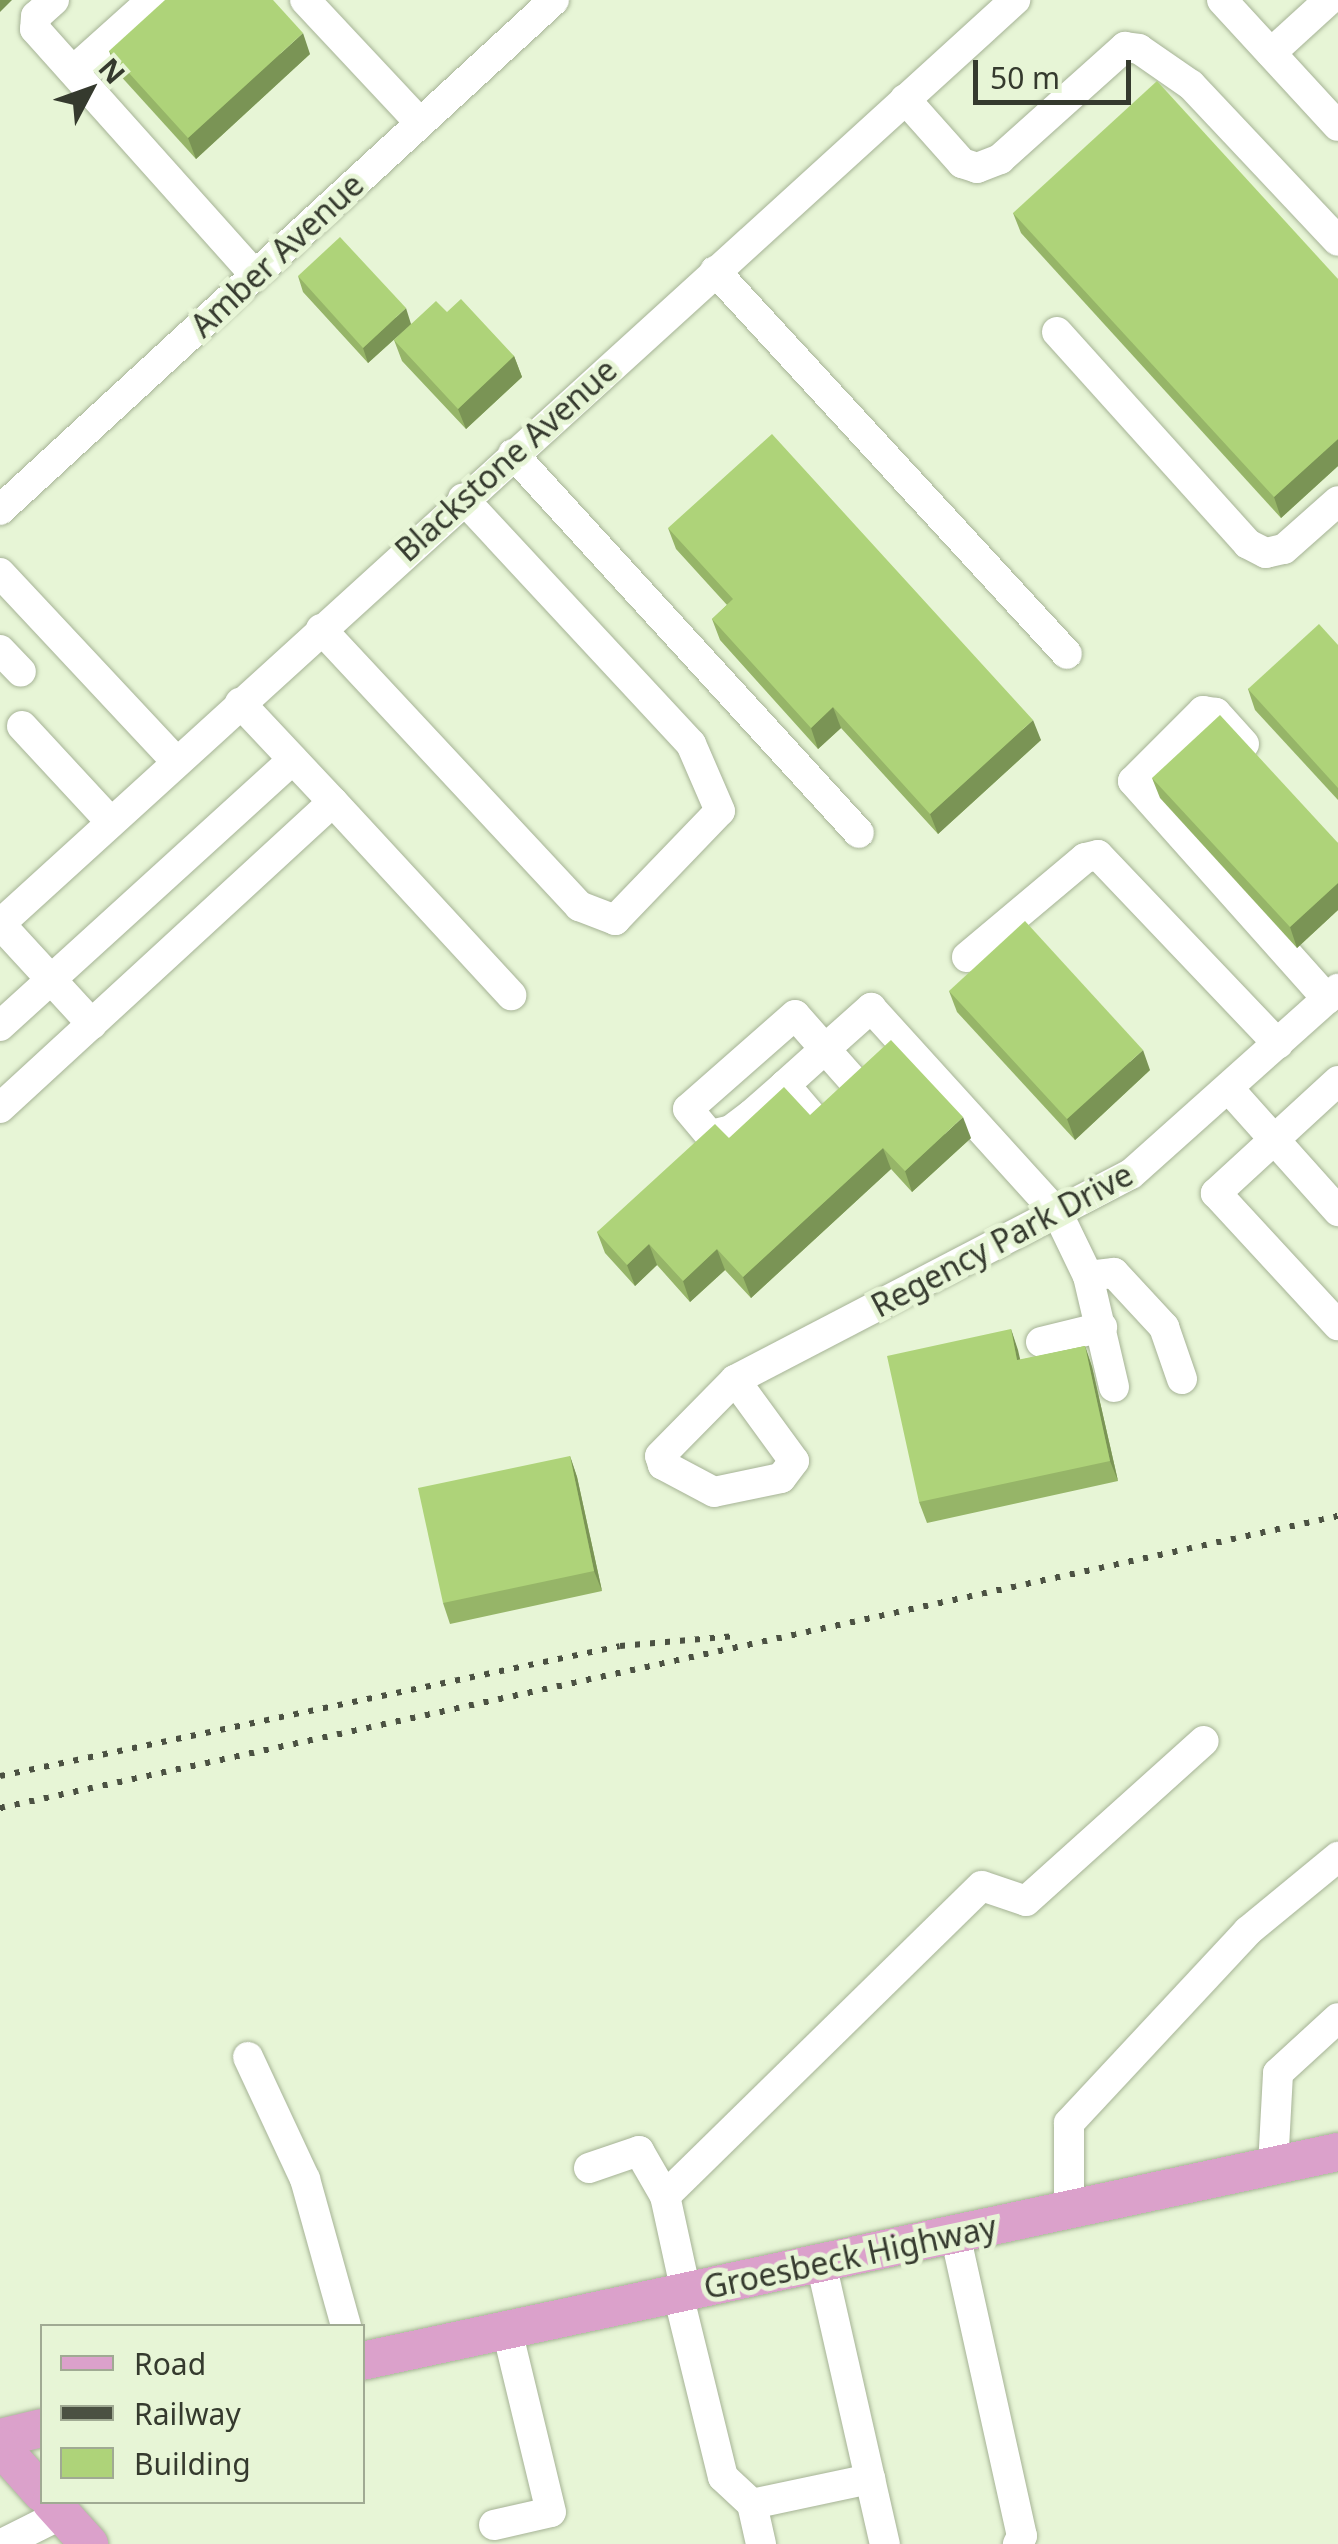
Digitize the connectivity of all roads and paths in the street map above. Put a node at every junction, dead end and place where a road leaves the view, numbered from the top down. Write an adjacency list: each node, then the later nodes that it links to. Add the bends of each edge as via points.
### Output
1 (54, 0): 9 (street, via 32,22)
2 (152, 0): 9 (street)
3 (305, 0): 11 (street)
4 (554, 0): 11 (street, Amber Avenue)
5 (1015, 0): 10 (street, Blackstone Avenue)
6 (1222, 0): 8 (street)
7 (1329, 0): 8 (street)
8 (1271, 53): 12 (street)
9 (73, 71): 15 (street)
10 (905, 99): 13 (street, via 962,163 978,168 1000,159 1124,48 1139,50 1192,85); 14 (street, Blackstone Avenue)
11 (420, 123): 15 (street, Amber Avenue)
12 (1338, 126)
13 (1338, 241)
14 (715, 272): 17 (street, Blackstone Avenue); 23 (street)
15 (255, 275): 20 (street, Amber Avenue)
16 (1056, 332): 19 (street, via 1248,544 1266,552 1284,549)
17 (513, 454): 18 (street, Blackstone Avenue); 31 (street)
18 (463, 499): 22 (street, Blackstone Avenue); 22 (street, via 692,744 720,811 615,920 579,906)
19 (1338, 501)
20 (0, 510)
21 (0, 573): 27 (street)
22 (321, 629): 24 (street, Blackstone Avenue)
23 (1067, 654)
24 (240, 703): 26 (street); 27 (street, Blackstone Avenue)
25 (22, 726): 30 (street)
26 (292, 759): 29 (street); 34 (street)
27 (176, 761): 30 (street, Blackstone Avenue)
28 (1264, 766): 36 (street, via 1209,709 1132,781)
29 (333, 802): 35 (street); 37 (street)
30 (111, 822): 32 (street, Blackstone Avenue)
31 (859, 833)
32 (0, 924): 34 (street)
33 (967, 957): 39 (street, via 1086,858 1098,855)
34 (51, 979): 37 (street); 38 (street)
35 (512, 994)
36 (1333, 994): 39 (street, Regency Park Drive)
37 (92, 1024): 45 (street)
38 (0, 1026)
39 (1278, 1044): 44 (street, Regency Park Drive)
40 (825, 1049): 42 (street); 42 (street, via 795,1015 688,1109 710,1135 731,1130); 43 (street); 49 (street, via 871,1008)
41 (1338, 1082): 47 (street)
42 (785, 1086): 46 (street)
43 (857, 1086)
44 (1229, 1089): 47 (street); 49 (street, Regency Park Drive, via 1131,1174)
45 (0, 1108)
46 (815, 1120)
47 (1274, 1139): 48 (street); 51 (street, via 1216,1193)
48 (1338, 1211)
49 (1058, 1214): 50 (street); 54 (street, Regency Park Drive)
50 (1088, 1276): 52 (street); 55 (street, via 1114,1274 1164,1327)
51 (1338, 1325)
52 (1102, 1326): 53 (street); 56 (street)
53 (1040, 1342)
54 (735, 1380)
55 (1182, 1380)
56 (1114, 1387)
57 (1204, 1742): 64 (street, via 1026,1901 982,1886)
58 (1338, 1857): 65 (street, via 1248,1930 1068,2123)
59 (1338, 2018): 62 (street, via 1278,2074)
60 (248, 2057): 69 (street, via 306,2179)
61 (1338, 2152): 62 (main road, Groesbeck Highway)
62 (1273, 2166): 65 (main road, Groesbeck Highway)
63 (589, 2168): 64 (street, via 639,2151)
64 (666, 2196): 68 (street)
65 (1070, 2210): 66 (main road, Groesbeck Highway)
66 (955, 2234): 67 (main road, Groesbeck Highway); 85 (street, via 1022,2536)
67 (821, 2263): 68 (main road, Groesbeck Highway); 75 (street)
68 (682, 2293): 70 (main road, Groesbeck Highway); 79 (street, via 723,2477)
69 (345, 2324)
70 (507, 2330): 71 (main road, Groesbeck Highway); 80 (street, via 552,2512)
71 (365, 2360)
72 (40, 2428): 73 (main road)
73 (0, 2438)
74 (0, 2446): 76 (main road)
75 (870, 2479): 79 (street); 84 (street)
76 (40, 2490)
77 (51, 2504): 81 (street)
78 (53, 2504): 82 (main road)
79 (752, 2504): 83 (street)
80 (494, 2524)
81 (2, 2544)
82 (90, 2544)
83 (761, 2544)
84 (885, 2544)
85 (1018, 2544)

